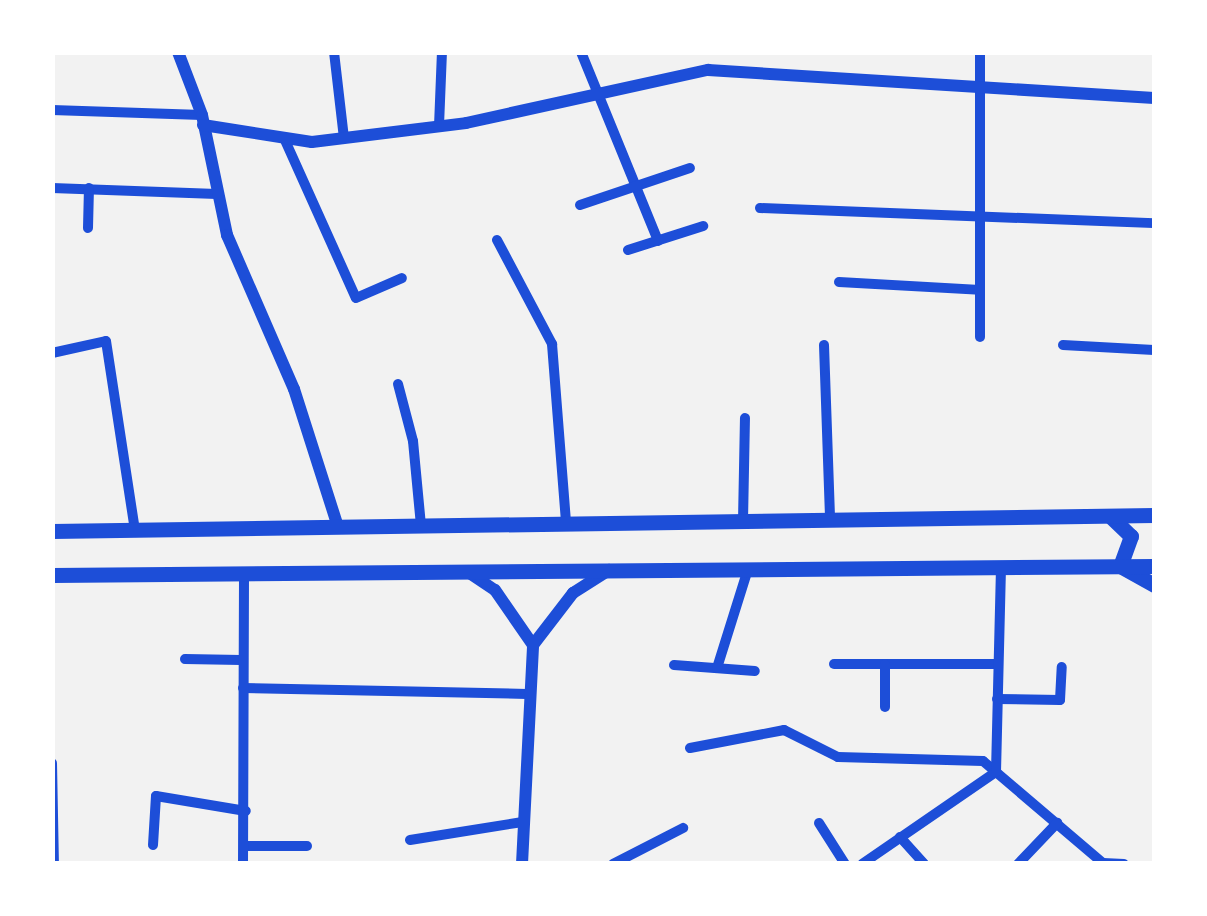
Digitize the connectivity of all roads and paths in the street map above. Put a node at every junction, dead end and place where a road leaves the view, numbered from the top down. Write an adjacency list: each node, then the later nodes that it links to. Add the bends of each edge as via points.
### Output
1 (178, 52): 10 (street)
2 (334, 52): 13 (street)
3 (442, 52): 11 (street)
4 (580, 52): 7 (street)
5 (980, 52): 6 (street)
6 (980, 87): 7 (street, via 722,70); 8 (street); 21 (street)
7 (592, 92): 11 (street); 17 (street)
8 (1154, 98)
9 (52, 110): 10 (street)
10 (202, 120): 12 (street); 18 (street)
11 (439, 126): 13 (street)
12 (284, 138): 13 (street); 28 (street, via 356,298)
13 (344, 138)
14 (690, 168): 17 (street)
15 (52, 188): 16 (street)
16 (89, 188): 18 (street); 24 (street)
17 (635, 189): 19 (street); 26 (street)
18 (217, 194): 45 (street, via 227,235 294,388)
19 (580, 205)
20 (760, 208): 21 (street)
21 (980, 216): 22 (street); 30 (street)
22 (1154, 223)
23 (702, 226): 26 (street)
24 (88, 228)
25 (497, 240): 43 (street, via 552,344)
26 (658, 240): 27 (street)
27 (628, 250)
28 (402, 278)
29 (839, 282): 30 (street)
30 (980, 290): 31 (street)
31 (980, 337)
32 (824, 345): 41 (street)
33 (1063, 346): 34 (street)
34 (1154, 350)
35 (52, 354): 46 (street, via 106,342)
36 (398, 384): 44 (street, via 414,441)
37 (745, 418): 42 (street)
38 (1154, 505): 40 (main road)
39 (1154, 515): 40 (main road)
40 (1110, 516): 41 (main road); 48 (main road, via 1131,536)
41 (830, 520): 42 (main road)
42 (744, 521): 43 (main road)
43 (566, 523): 44 (main road)
44 (421, 526): 45 (main road)
45 (338, 527): 46 (main road)
46 (135, 530): 47 (main road)
47 (52, 531)
48 (1120, 566): 49 (main road); 50 (main road); 56 (main road)
49 (1154, 566)
50 (1000, 567): 51 (main road); 62 (street)
51 (748, 569): 52 (main road); 64 (street)
52 (609, 570): 53 (main road); 57 (street, via 573,593)
53 (468, 572): 54 (main road); 57 (street, via 496,590)
54 (244, 574): 55 (main road); 59 (street)
55 (52, 575)
56 (1154, 585)
57 (532, 646): 68 (street)
58 (185, 659): 59 (street)
59 (241, 660): 67 (street)
60 (834, 664): 61 (street)
61 (885, 664): 62 (street); 70 (street)
62 (998, 664): 69 (street)
63 (674, 665): 64 (street)
64 (717, 668): 66 (street)
65 (1062, 668): 69 (street, via 1060,700)
66 (754, 671)
67 (243, 688): 68 (street); 74 (street)
68 (527, 694): 75 (street)
69 (997, 699): 73 (street)
70 (886, 707)
71 (690, 748): 73 (street, via 784,730 838,757 983,761)
72 (52, 764): 84 (street)
73 (996, 772): 77 (street); 79 (street)
74 (246, 811): 81 (street, via 156,796); 82 (street)
75 (523, 822): 80 (street); 86 (street)
76 (819, 823): 88 (street)
77 (1056, 823): 91 (street); 92 (street, via 1104,863)
78 (683, 828): 87 (street)
79 (900, 837): 89 (street); 90 (street)
80 (410, 840)
81 (153, 845)
82 (244, 846): 83 (street); 85 (street)
83 (306, 846)
84 (54, 864)
85 (243, 864)
86 (522, 864)
87 (613, 864)
88 (845, 864)
89 (862, 864)
90 (924, 864)
91 (1018, 864)
92 (1124, 864)

